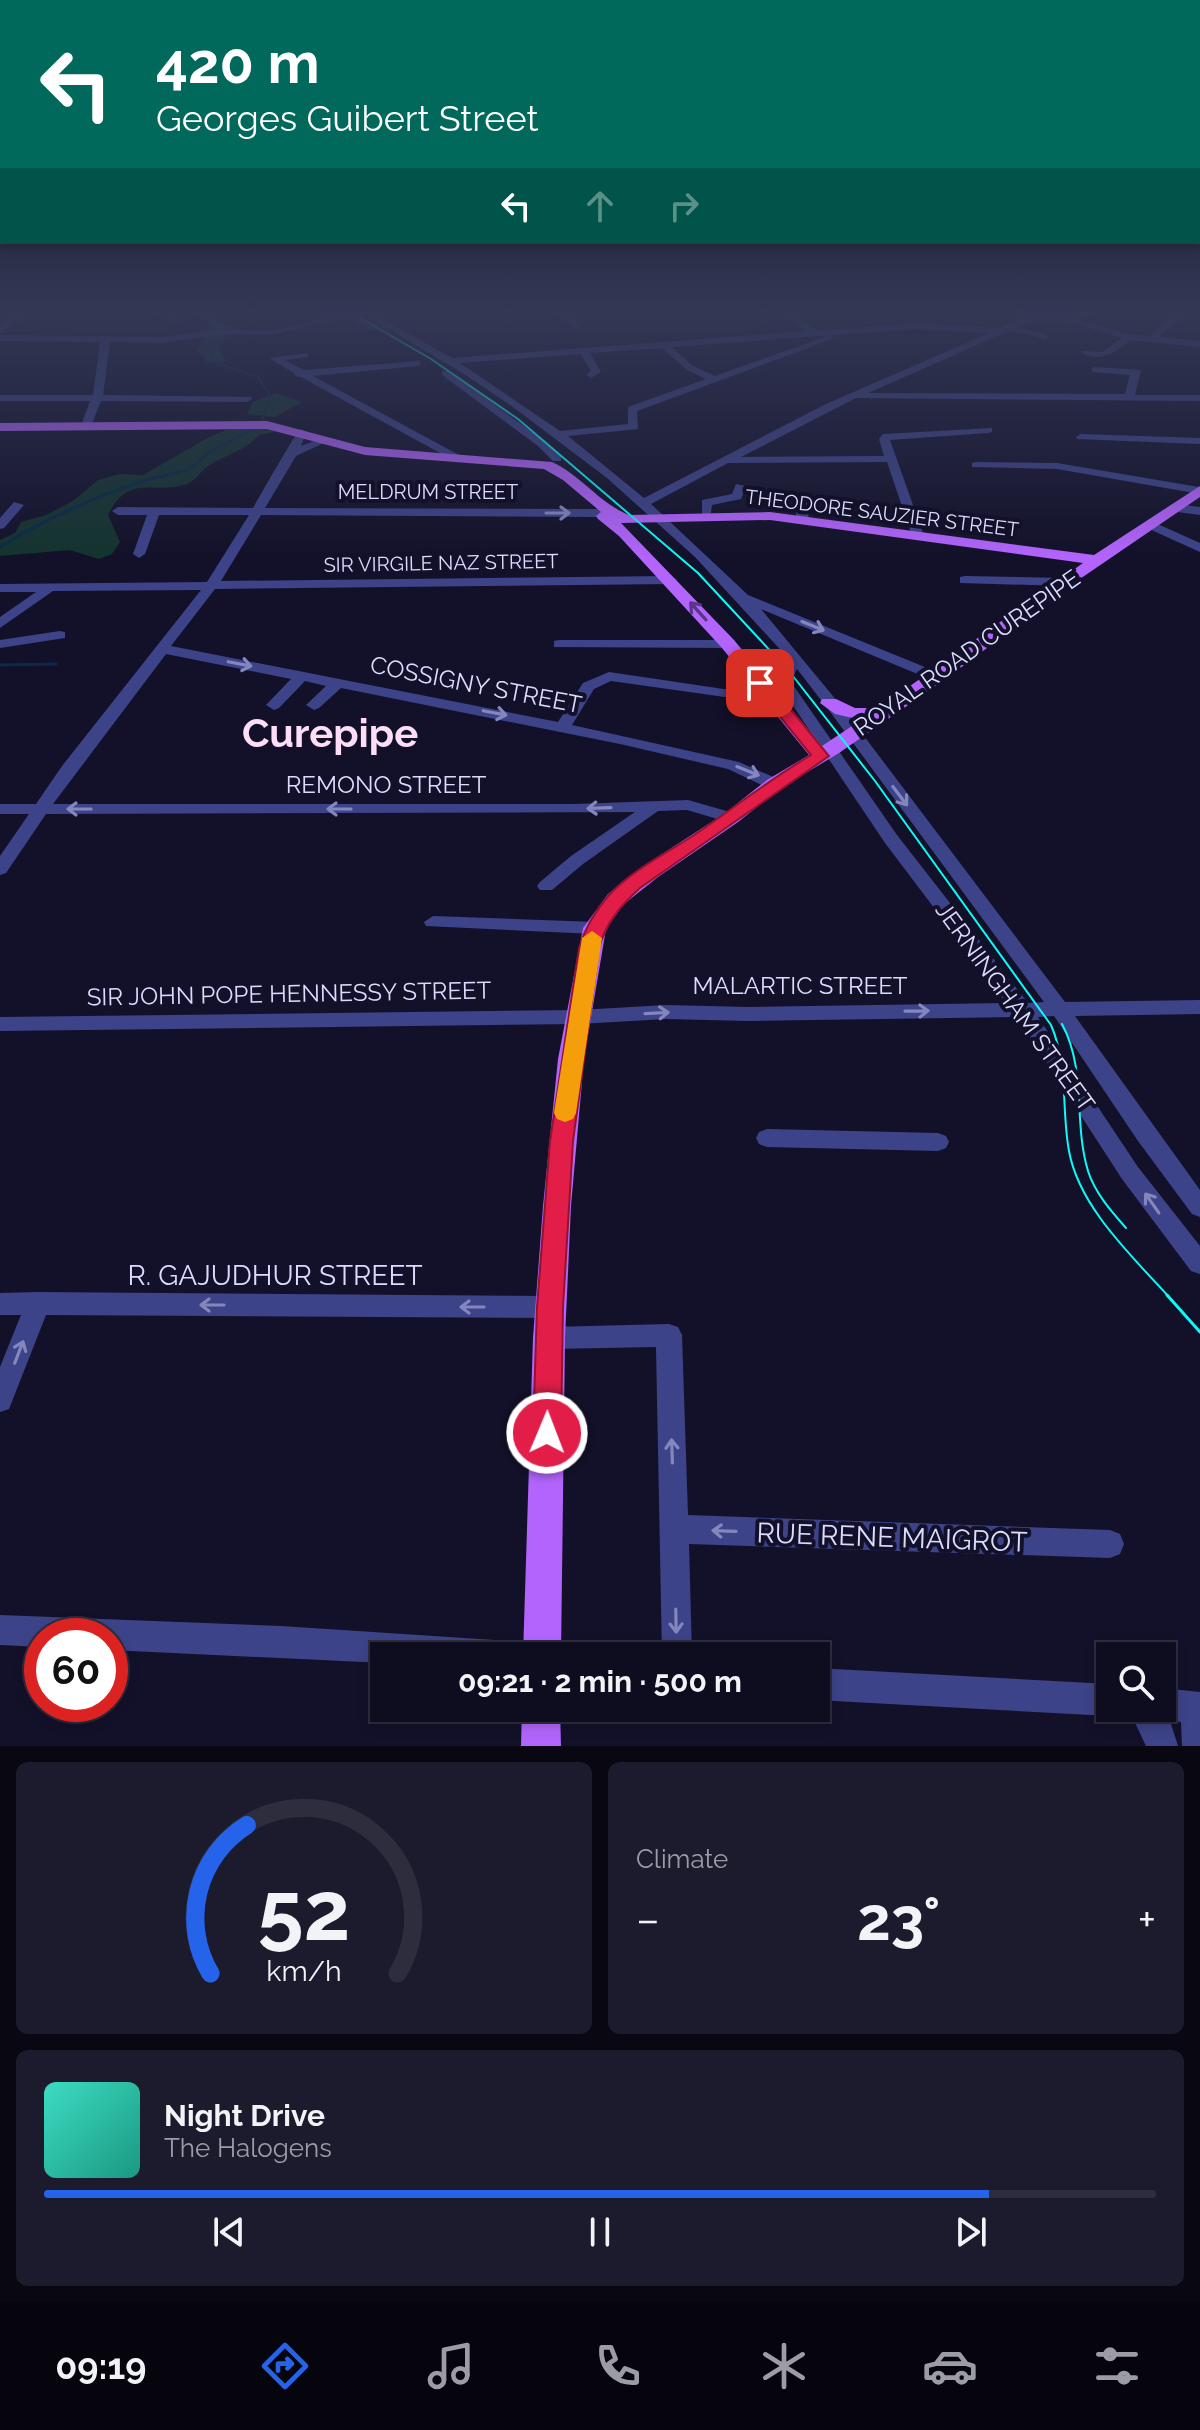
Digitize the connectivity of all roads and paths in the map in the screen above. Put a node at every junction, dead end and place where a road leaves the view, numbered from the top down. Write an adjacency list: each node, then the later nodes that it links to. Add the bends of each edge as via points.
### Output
1 (99, 394): 12 (street)
2 (341, 394): 23 (street)
3 (475, 394): 27 (street, via 542,444)
4 (500, 394): 18 (street, JERNINGHAM STREET)
5 (672, 394): 18 (street, via 629,411 634,427)
6 (856, 394): 8 (street)
7 (1130, 394): 10 (street)
8 (853, 396): 10 (street); 25 (street)
9 (0, 398): 12 (street)
10 (1130, 398): 11 (street)
11 (1200, 398)
12 (98, 399): 13 (street); 14 (street)
13 (247, 399)
14 (86, 426): 15 (main road); 17 (main road, via 260,425)
15 (0, 427)
16 (988, 430): 24 (street, via 887,436)
17 (301, 432): 20 (main road); 22 (street)
18 (560, 434): 33 (street, JERNINGHAM STREET)
19 (1081, 437): 21 (street)
20 (323, 441): 22 (street); 23 (main road, via 365,451)
21 (1200, 441)
22 (292, 454): 39 (street)
23 (455, 457): 26 (main road)
24 (893, 459): 25 (street); 46 (street)
25 (725, 460): 33 (street)
26 (531, 462): 27 (main road); 29 (main road)
27 (557, 464): 29 (street); 40 (main road)
28 (976, 465): 31 (street, via 1057,466)
29 (567, 483): 40 (main road)
30 (740, 486): 41 (street, via 737,496 706,503)
31 (1200, 490): 35 (main road, ROYAL ROAD CUREPIPE)
32 (800, 498): 43 (street)
33 (645, 502): 42 (street, JERNINGHAM STREET)
34 (18, 505): 44 (street)
35 (1174, 508): 38 (street); 45 (main road, ROYAL ROAD CUREPIPE)
36 (118, 511): 37 (street, MELDRUM STREET)
37 (154, 511): 39 (street, MELDRUM STREET); 48 (street)
38 (1200, 511)
39 (256, 512): 40 (street, MELDRUM STREET, one-way to 40); 53 (street)
40 (606, 514): 42 (main road, THEODORE SAUZIER STREET, via 627,520); 50 (main road)
41 (706, 516): 42 (main road, THEODORE SAUZIER STREET); 43 (main road, THEODORE SAUZIER STREET)
42 (661, 519): 56 (street, JERNINGHAM STREET)
43 (803, 520): 46 (main road, THEODORE SAUZIER STREET)
44 (0, 525)
45 (1151, 525): 47 (street); 49 (main road, ROYAL ROAD CUREPIPE)
46 (918, 536): 49 (main road, THEODORE SAUZIER STREET)
47 (1200, 548)
48 (139, 554)
49 (1098, 560): 52 (main road, ROYAL ROAD CUREPIPE)
50 (670, 580): 53 (street, SIR VIRGILE NAZ STREET); 61 (main road, one-way to 50)
51 (965, 580): 52 (street)
52 (1065, 582): 65 (main road, ROYAL ROAD CUREPIPE)
53 (212, 585): 54 (street, SIR VIRGILE NAZ STREET); 62 (street)
54 (52, 586): 55 (street, SIR VIRGILE NAZ STREET); 57 (street)
55 (0, 588)
56 (741, 596): 63 (street, JERNINGHAM STREET); 65 (street, one-way to 65)
57 (0, 624)
58 (60, 635): 59 (street)
59 (0, 644)
60 (559, 644): 61 (street)
61 (728, 644): 67 (main road)
62 (163, 649): 64 (street, COSSIGNY STREET, one-way to 64); 78 (street)
63 (794, 658): 68 (street, JERNINGHAM STREET); 74 (street, JERNINGHAM STREET, via 784,682)
64 (302, 676): 66 (street, COSSIGNY STREET); 69 (street)
65 (937, 677): 71 (main road, ROYAL ROAD CUREPIPE)
66 (338, 683): 70 (street); 72 (street, COSSIGNY STREET, one-way to 72)
67 (777, 702): 72 (street, via 617,675 588,686); 74 (main road)
68 (829, 703): 71 (main road, via 858,715); 73 (street, JERNINGHAM STREET)
69 (274, 705)
70 (314, 705)
71 (884, 713): 73 (main road, ROYAL ROAD CUREPIPE)
72 (563, 726): 75 (street, COSSIGNY STREET, one-way to 75, via 733,765)
73 (853, 734): 74 (main road, ROYAL ROAD CUREPIPE); 85 (street, JERNINGHAM STREET, one-way to 85)
74 (826, 753): 75 (main road, ROYAL ROAD CUREPIPE); 86 (street, JERNINGHAM STREET)
75 (774, 784): 79 (main road, ROYAL ROAD CUREPIPE)
76 (654, 807): 78 (street, REMONO STREET, one-way to 78); 79 (street, REMONO STREET, via 688,805); 81 (street)
77 (0, 809): 78 (street, REMONO STREET)
78 (38, 809): 80 (street)
79 (731, 818): 83 (main road, ROYAL ROAD CUREPIPE, via 633,884)
80 (0, 869)
81 (546, 886)
82 (433, 922): 83 (street)
83 (595, 928): 87 (main road, ROYAL ROAD CUREPIPE)
84 (1200, 1007): 85 (street, MALARTIC STREET)
85 (1059, 1008): 86 (street, MALARTIC STREET); 91 (street, JERNINGHAM STREET)
86 (1022, 1009): 87 (street, MALARTIC STREET, one-way to 86); 92 (street, JERNINGHAM STREET, one-way to 86, via 1130,1173)
87 (579, 1017): 88 (street, SIR JOHN POPE HENNESSY STREET); 95 (main road, ROYAL ROAD CUREPIPE, via 562,1141)
88 (0, 1024)
89 (767, 1138): 90 (street)
90 (938, 1142)
91 (1200, 1207)
92 (1200, 1264)
93 (38, 1303): 94 (street, R. GAJUDHUR STREET); 95 (street, R. GAJUDHUR STREET, one-way to 93); 97 (street, one-way to 93)
94 (0, 1304)
95 (550, 1307): 96 (main road, ROYAL ROAD CUREPIPE)
96 (549, 1338): 98 (street, one-way to 96, via 669,1335); 101 (main road, ROYAL ROAD CUREPIPE)
97 (0, 1400)
98 (674, 1529): 99 (street, RUE RENE MAIGROT, one-way to 98); 102 (street, one-way to 102)
99 (1110, 1544)
100 (0, 1630): 103 (street)
101 (542, 1642)
102 (677, 1642)
103 (370, 1647)
104 (830, 1685): 105 (street)
105 (1096, 1699)
106 (1176, 1706): 107 (street)
107 (1198, 1708): 112 (street)
108 (541, 1722): 110 (main road)
109 (1152, 1722): 111 (street)
110 (541, 1746)
111 (1162, 1746)
112 (1198, 1746)

